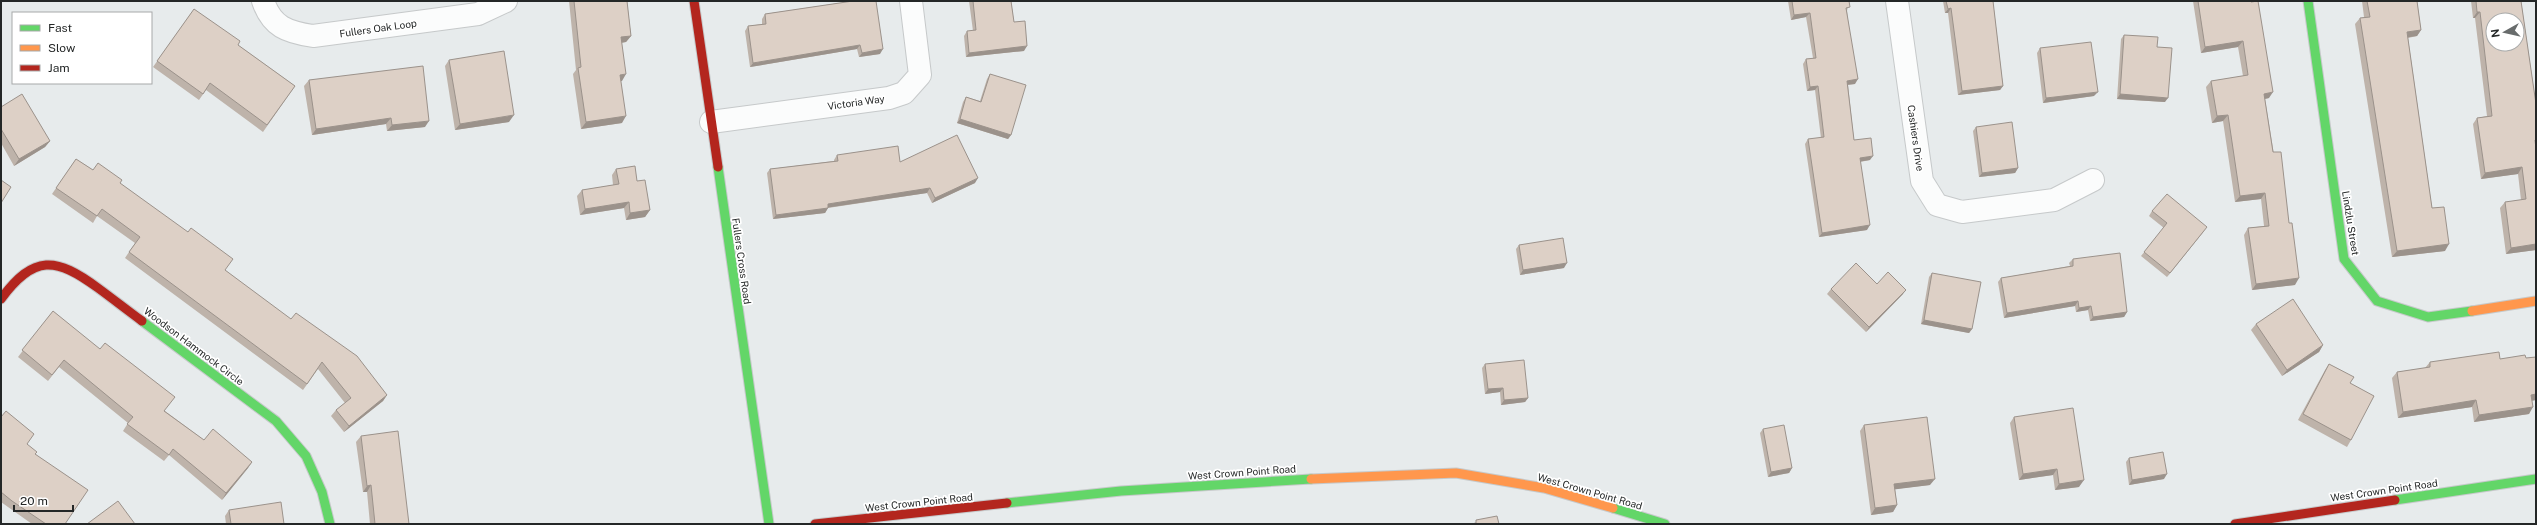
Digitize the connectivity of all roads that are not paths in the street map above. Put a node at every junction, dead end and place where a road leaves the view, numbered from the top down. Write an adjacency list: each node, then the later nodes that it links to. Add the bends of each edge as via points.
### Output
1 (263, 1): 2 (street, Fullers Oak Loop, via 268,16 289,33 313,36 478,14)
2 (506, 1)
3 (694, 1): 7 (street, Fullers Cross Road)
4 (911, 1): 7 (street, Victoria Way, via 920,75 904,93 889,98)
5 (1897, 1): 8 (street, Cashiers Drive, via 1922,181 1938,205 1962,212 2054,200)
6 (2308, 1): 10 (street, Lindzlu Street, via 2344,259 2377,301 2428,317)
7 (711, 122): 13 (street, Fullers Cross Road)
8 (2094, 180)
9 (1, 299): 12 (street, Woodson Hammock Circle, via 7,289 27,271 47,266 63,266 80,275 276,421 306,456 322,492)
10 (2536, 301)
11 (2536, 479): 16 (street, West Crown Point Road, via 2341,506)
12 (330, 524)
13 (769, 524)
14 (815, 524): 15 (street, West Crown Point Road, via 1121,491 1370,475 1456,473 1544,488)
15 (1665, 524)
16 (2235, 524)

